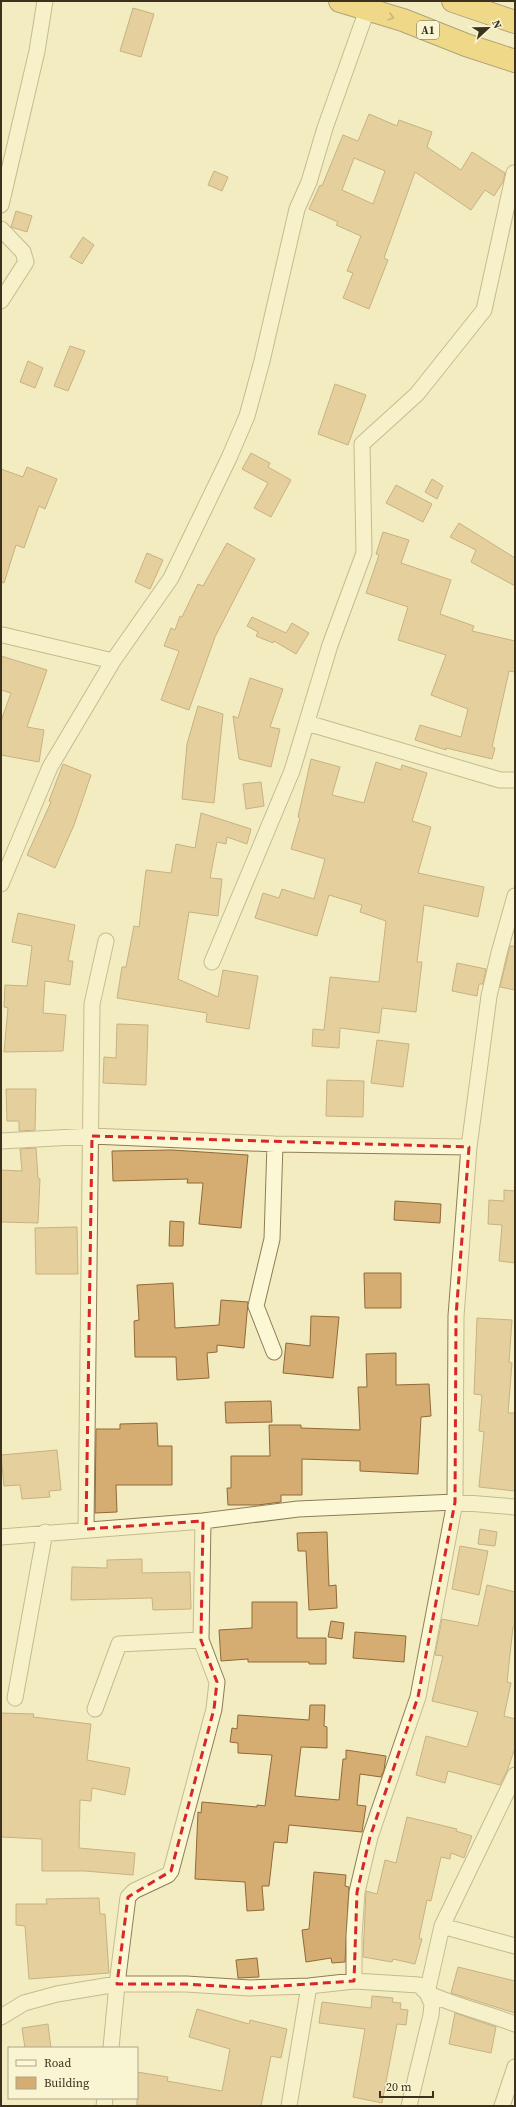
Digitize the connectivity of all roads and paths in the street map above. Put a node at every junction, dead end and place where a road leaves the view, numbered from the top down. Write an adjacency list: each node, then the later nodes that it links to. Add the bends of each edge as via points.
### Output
1 (45, 1): 8 (street, via 37,51)
2 (340, 1): 4 (highway, A1)
3 (453, 1): 5 (highway)
4 (367, 10): 6 (highway, A1, one-way to 6, via 403,20); 12 (street, via 297,209 247,416 218,483 171,578)
5 (515, 22)
6 (515, 61)
7 (514, 173): 13 (street, via 484,310 417,394 362,444 364,553 330,645)
8 (1, 205)
9 (1, 229): 10 (street, via 23,252 26,262)
10 (1, 301)
11 (3, 635): 12 (street)
12 (113, 661): 15 (street, via 50,766)
13 (307, 722): 14 (street, via 500,780); 18 (street, via 292,771)
14 (515, 780)
15 (1, 884)
16 (515, 896): 22 (street, via 489,996)
17 (106, 941): 19 (street, via 92,1004)
18 (212, 962)
19 (92, 1136): 20 (street); 21 (street); 27 (street)
20 (1, 1141)
21 (275, 1144): 22 (street); 23 (street, via 272,1238 256,1306)
22 (469, 1147): 24 (street, via 456,1316)
23 (274, 1352)
24 (455, 1502): 25 (street); 26 (street, via 298,1510); 36 (street, via 418,1697 370,1837 357,1892)
25 (515, 1507)
26 (203, 1521): 27 (street); 30 (street)
27 (86, 1529): 28 (street)
28 (45, 1532): 29 (street); 31 (street)
29 (1, 1537)
30 (201, 1640): 32 (street, via 119,1644); 37 (street, via 217,1682 214,1709 171,1870 168,1875 128,1896)
31 (15, 1698)
32 (95, 1709)
33 (515, 1775): 34 (street)
34 (442, 1926): 35 (street); 39 (street)
35 (515, 1946)
36 (354, 1981): 38 (street); 39 (street, via 419,1985)
37 (116, 1984): 38 (street, via 186,1984 250,1988); 40 (street, via 57,1994 24,2003); 42 (street)
38 (309, 1986): 44 (street)
39 (427, 1993): 41 (street); 45 (street, via 432,2004 431,2015)
40 (1, 2017)
41 (515, 2024)
42 (111, 2047)
43 (515, 2067): 46 (street)
44 (289, 2106)
45 (409, 2106)
46 (502, 2106)

